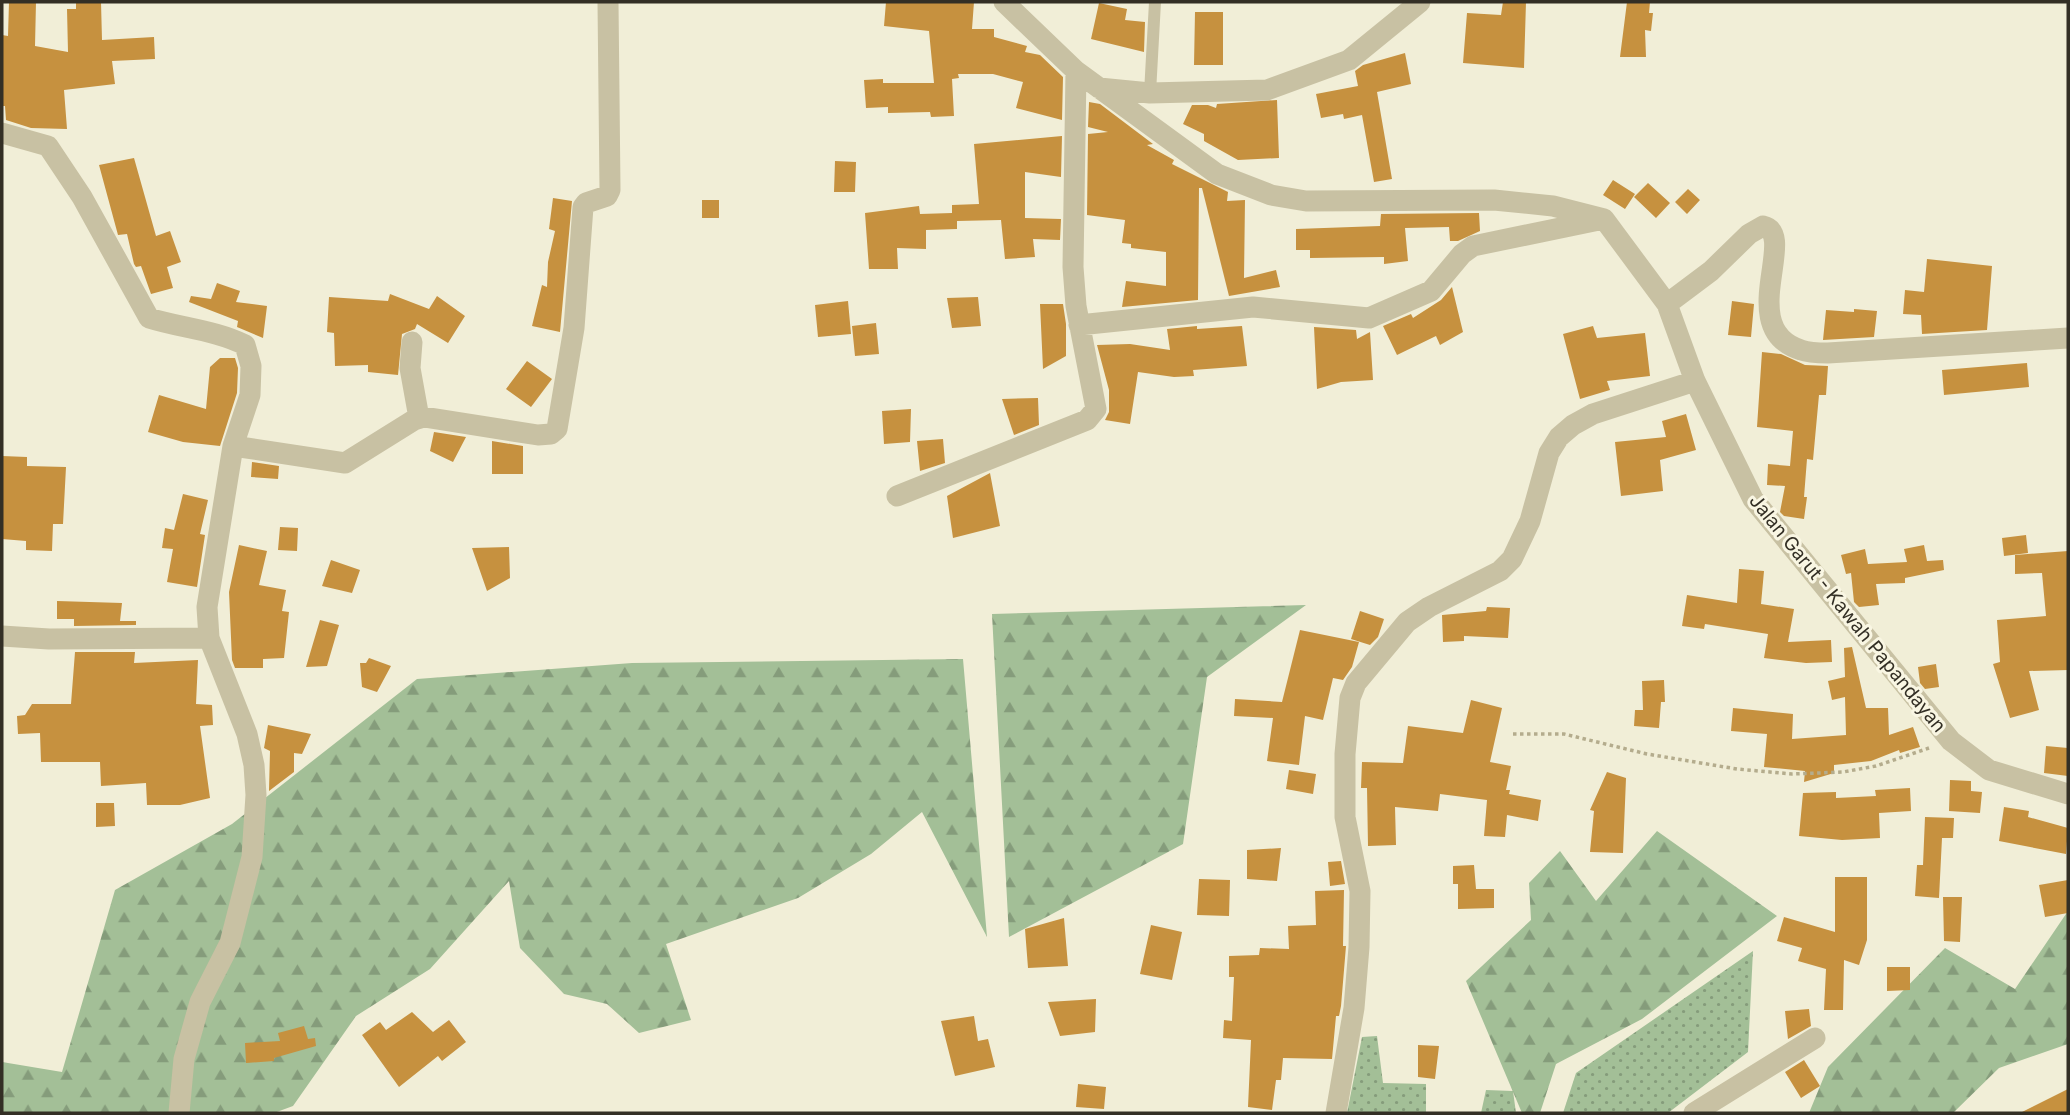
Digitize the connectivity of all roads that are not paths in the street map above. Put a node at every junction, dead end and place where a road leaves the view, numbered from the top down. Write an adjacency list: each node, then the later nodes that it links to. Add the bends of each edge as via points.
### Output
1 (608, 2): 15 (street, via 609,194 583,207 574,328 560,424 551,434 538,435 438,417)
2 (1004, 2): 5 (street)
3 (1155, 2): 7 (lane)
4 (1420, 2): 7 (street, via 1349,60 1267,90)
5 (1076, 71): 6 (street); 11 (street, via 1073,267)
6 (1097, 87): 7 (street); 9 (street, via 1217,174 1271,195 1306,201 1494,200 1553,206)
7 (1150, 93)
8 (2, 133): 16 (street, via 48,146 149,318 227,336 244,345 251,366 250,395)
9 (1604, 219): 10 (street, Jalan Garut - Kawah Papandayan); 11 (street, via 1473,246 1431,291 1369,318 1254,307)
10 (1667, 304): 12 (street, via 1763,226 1770,228 1776,244 1766,303 1770,323 1800,350 1828,354); 14 (street, Jalan Garut - Kawah Papandayan)
11 (1079, 325): 17 (street, via 1096,409 1093,415)
12 (2068, 338)
13 (412, 342): 15 (street, via 410,368)
14 (1695, 381): 20 (street, Jalan Garut - Kawah Papandayan, via 1753,499 1951,741 1989,770); 23 (street, via 1592,414 1566,431 1549,453 1530,521 1512,559 1500,571 1407,622 1356,683 1350,698 1345,754 1345,817 1360,891 1359,947)
15 (419, 418): 16 (street, via 345,463)
16 (233, 446): 19 (street, via 211,574)
17 (897, 496)
18 (2, 636): 19 (street)
19 (209, 638): 22 (street, via 247,734 256,795 252,857 230,943 201,1002 184,1059)
20 (2068, 794)
21 (1815, 1038): 24 (street)
22 (179, 1113)
23 (1336, 1113)
24 (1694, 1113)

